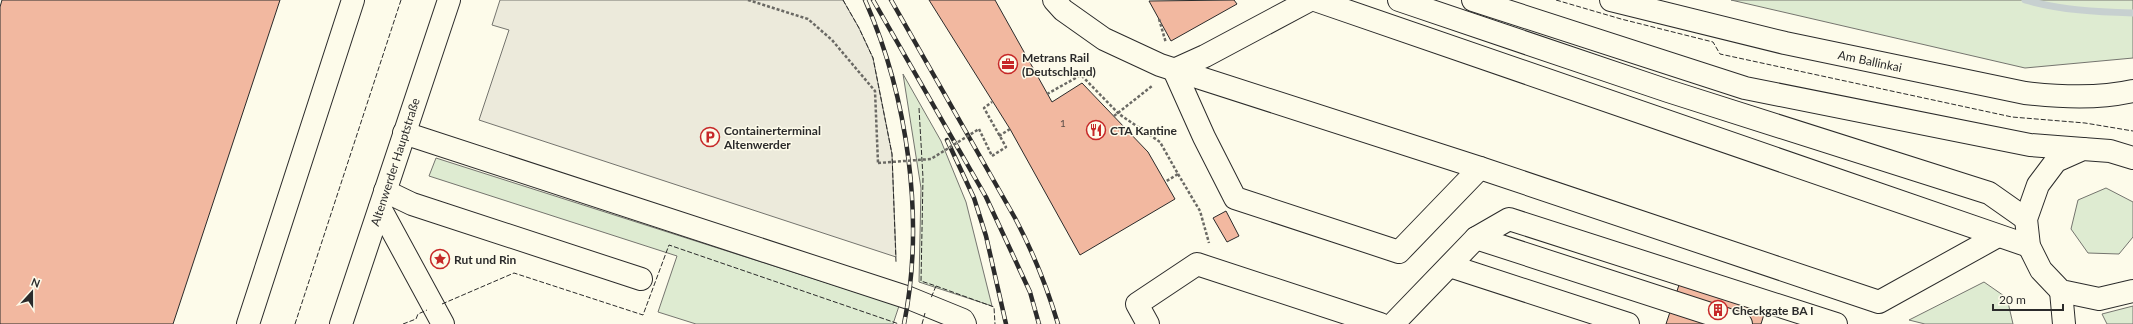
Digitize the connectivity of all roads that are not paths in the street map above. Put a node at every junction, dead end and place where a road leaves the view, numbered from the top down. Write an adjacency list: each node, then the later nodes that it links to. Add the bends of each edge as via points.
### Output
1 (353, 0): 26 (street)
2 (449, 0): 11 (street, Altenwerder Hauptstraße)
3 (1054, 0): 9 (street, via 1063,10 1104,39 1130,53)
4 (1310, 0): 9 (street)
5 (1315, 0): 17 (street)
6 (1399, 0): 16 (street, via 1668,91 1989,193)
7 (1473, 0): 12 (street, via 1745,88 2030,145)
8 (1611, 0): 10 (street, Am Ballinkai, via 1770,40 2025,92 2079,96 2117,95)
9 (1174, 70): 14 (street); 14 (street, via 1235,198 1392,250 1399,252)
10 (2133, 91)
11 (404, 133): 15 (street, Altenwerder Hauptstraße); 24 (street)
12 (2083, 149): 13 (street, via 2110,151); 16 (street, via 2056,161 2038,185)
13 (2133, 158)
14 (1480, 168): 17 (street, via 1879,302)
15 (382, 200): 21 (street, via 412,204); 27 (street, Altenwerder Hauptstraße); 28 (street)
16 (2026, 219): 19 (street)
17 (1998, 236): 19 (street)
18 (1476, 238): 20 (street); 33 (street); 34 (street, via 1509,219)
19 (2029, 246): 22 (street, via 2041,270)
20 (1450, 266): 31 (street); 32 (street)
21 (640, 279)
22 (2061, 291): 23 (street, via 2099,299); 35 (street)
23 (2133, 291)
24 (938, 316): 25 (street)
25 (966, 323)
26 (248, 324)
27 (341, 324)
28 (443, 324)
29 (1148, 324): 30 (street, via 1137,304 1197,264)
30 (1380, 324)
31 (1393, 324)
32 (1628, 324)
33 (1741, 324)
34 (1836, 324)
35 (2064, 324)

